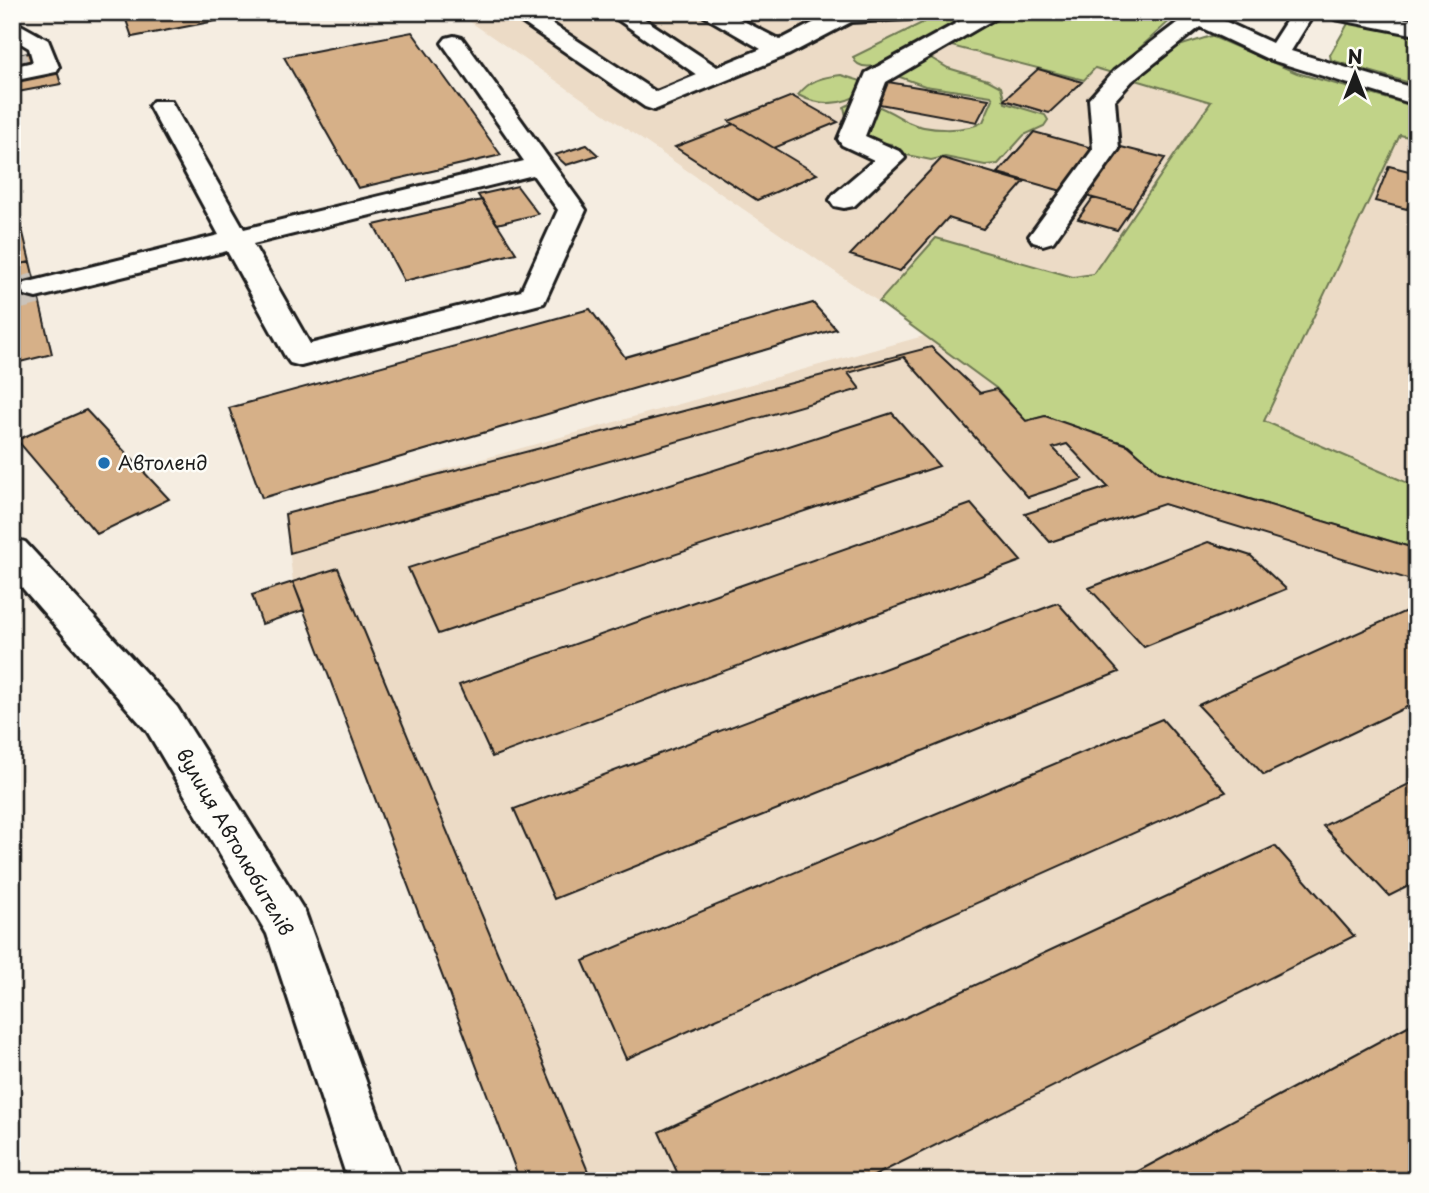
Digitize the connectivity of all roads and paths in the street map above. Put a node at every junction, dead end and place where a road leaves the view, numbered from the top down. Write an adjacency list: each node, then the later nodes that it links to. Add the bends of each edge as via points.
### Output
1 (518, 12): 15 (street, via 654,102)
2 (618, 12): 15 (street)
3 (708, 12): 12 (street)
4 (908, 12): 12 (street, via 846,15)
5 (995, 12): 19 (street, via 875,78 851,139 892,159)
6 (1304, 12): 13 (street)
7 (1335, 12): 10 (street)
8 (1192, 15): 13 (street); 20 (street, via 1102,99 1106,149)
9 (12, 27): 14 (street, via 40,45 47,67)
10 (1417, 28)
11 (454, 43): 18 (street)
12 (780, 50): 15 (street)
13 (1277, 54): 16 (street)
14 (15, 64)
15 (716, 77)
16 (1417, 97)
17 (162, 106): 21 (street)
18 (540, 165): 21 (street); 21 (street, via 572,210 533,297 302,356)
19 (844, 200)
20 (1043, 236)
21 (236, 240): 22 (street)
22 (36, 289)
23 (12, 551): 24 (street, вулиця Автолюбителів, via 162,719 288,927)
24 (375, 1181)

